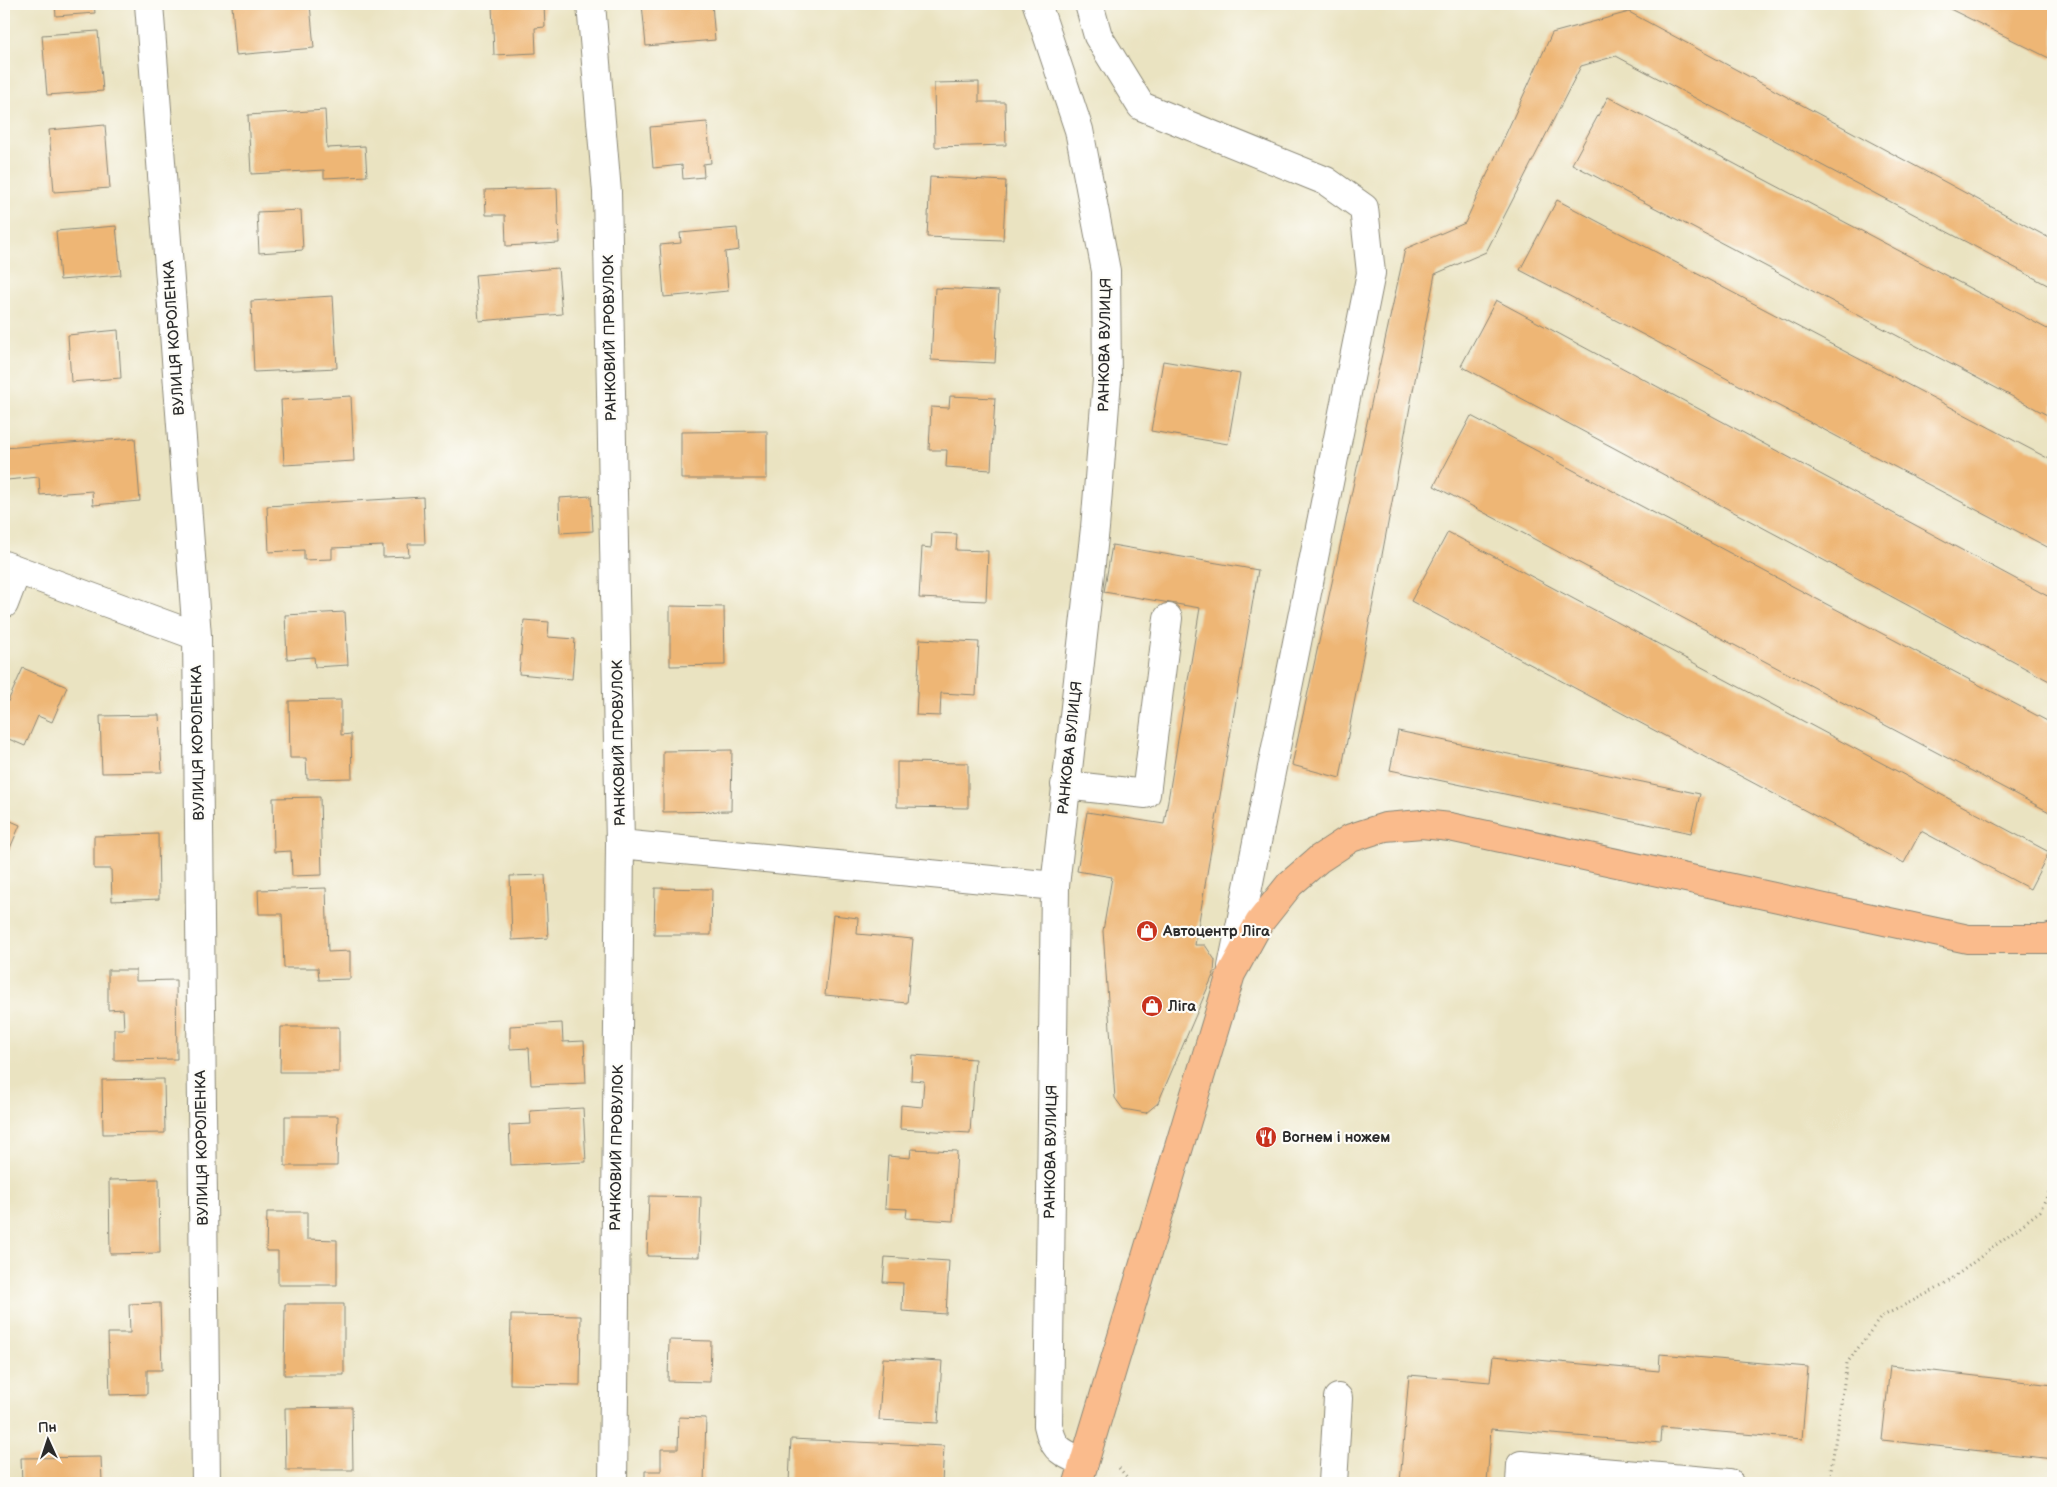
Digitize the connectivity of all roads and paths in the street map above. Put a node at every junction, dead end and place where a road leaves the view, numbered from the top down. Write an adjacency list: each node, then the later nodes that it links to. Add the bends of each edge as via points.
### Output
1 (149, 4): 8 (street, ВУЛИЦЯ КОРОЛЕНКА)
2 (591, 4): 10 (street, РАНКОВИЙ ПРОВУЛОК, via 607,192)
3 (1037, 4): 9 (street, РАНКОВА ВУЛИЦЯ, via 1079,130 1106,272 1106,390 1095,528)
4 (1089, 4): 13 (street, via 1098,36 1142,106 1326,181 1364,208 1371,272)
5 (10, 568): 6 (street); 8 (street)
6 (4, 604)
7 (1168, 618): 9 (street, via 1146,794)
8 (197, 636): 18 (street, ВУЛИЦЯ КОРОЛЕНКА)
9 (1065, 785): 11 (street, РАНКОВА ВУЛИЦЯ)
10 (620, 844): 11 (street); 19 (street, РАНКОВИЙ ПРОВУЛОК)
11 (1055, 886): 17 (street, РАНКОВА ВУЛИЦЯ, via 1048,1425 1052,1442)
12 (2053, 937): 13 (main road, via 1968,940 1460,829 1422,824 1384,827 1351,838 1320,860 1290,884 1259,922)
13 (1231, 974): 17 (main road)
14 (2053, 1183): 24 (path, via 2040,1211 1944,1285 1881,1317 1847,1363)
15 (1338, 1398): 21 (street)
16 (1116, 1464): 20 (path)
17 (1081, 1473)
18 (206, 1483)
19 (613, 1483)
20 (1132, 1483)
21 (1333, 1483)
22 (1520, 1483): 23 (street, via 1521,1465)
23 (1729, 1483)
24 (1829, 1483)

